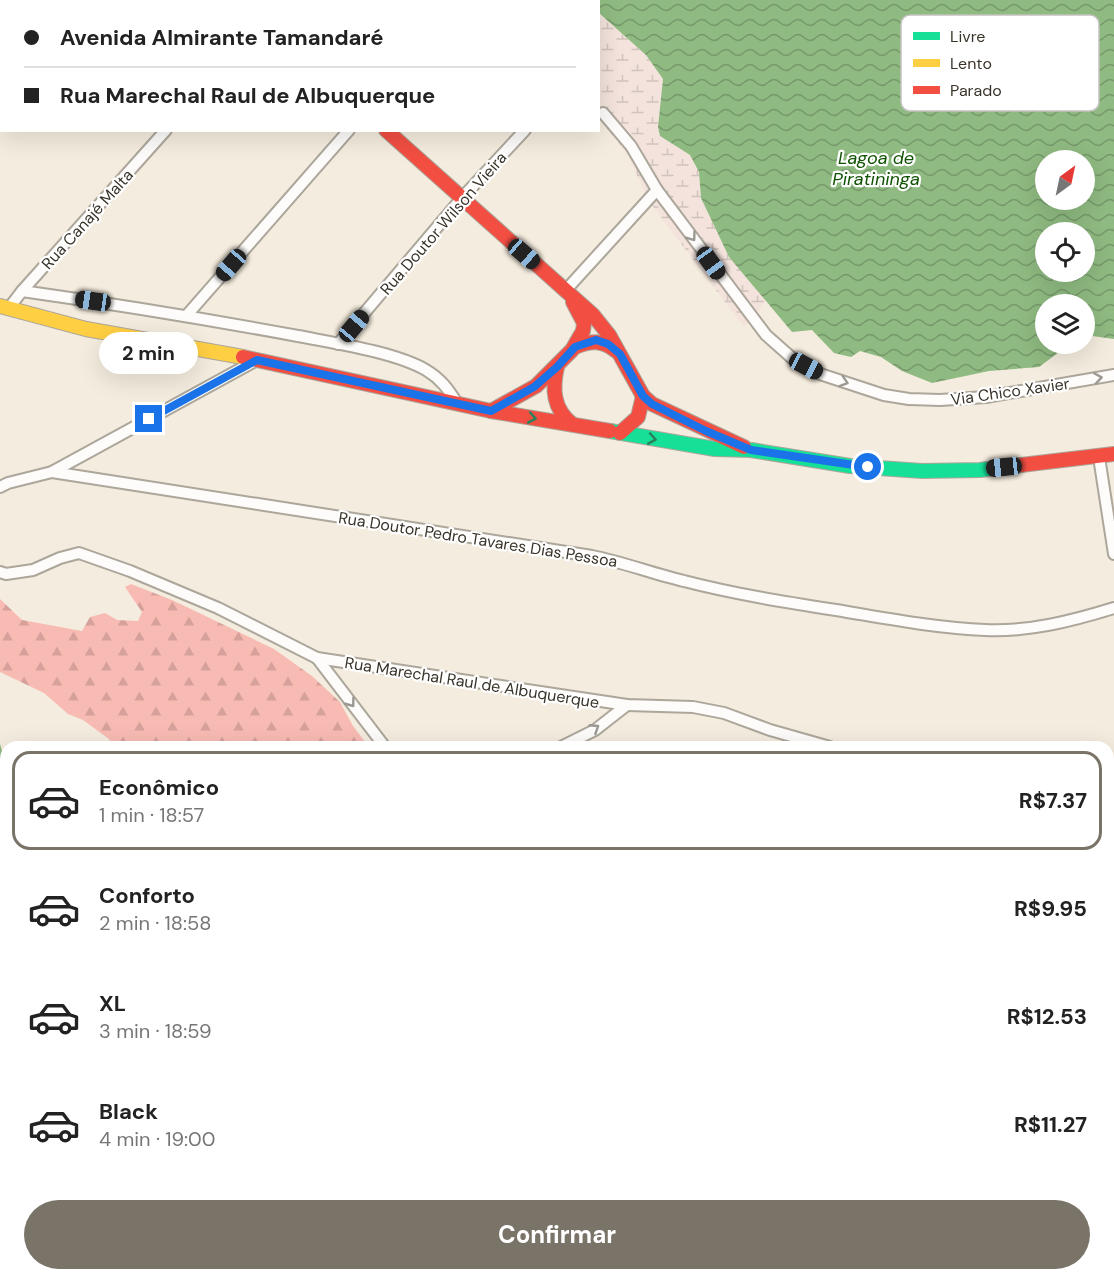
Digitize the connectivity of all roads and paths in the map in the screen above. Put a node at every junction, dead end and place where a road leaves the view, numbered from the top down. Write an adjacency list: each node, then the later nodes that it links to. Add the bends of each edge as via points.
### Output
1 (603, 113): 6 (street, Via Chico Xavier, via 631,146)
2 (164, 132): 8 (street, Rua Canajé Malta)
3 (347, 132): 11 (street)
4 (388, 132): 7 (street)
5 (523, 132): 7 (street, Rua Doutor Wilson Vieira)
6 (657, 190): 9 (street); 17 (street, Via Chico Xavier, one-way to 17, via 766,335 792,358 820,374 884,395 940,400 986,397)
7 (461, 200): 9 (street); 12 (street, Rua Doutor Wilson Vieira)
8 (22, 291): 10 (street, Rua Canajé Malta); 11 (street)
9 (565, 291): 13 (street, via 585,323); 14 (street, via 593,315)
10 (4, 306): 15 (street, via 86,328)
11 (187, 315): 12 (street)
12 (338, 344): 19 (street, via 425,369 446,386)
13 (575, 347): 14 (street, via 596,340); 16 (street)
14 (620, 354): 18 (street)
15 (257, 360): 19 (street); 26 (street)
16 (557, 367): 20 (street, via 526,393); 21 (street, via 553,381 555,402 563,418)
17 (1114, 375)
18 (643, 396): 22 (street, via 638,417); 23 (street, via 663,410)
19 (457, 403): 20 (street)
20 (491, 411): 21 (street, one-way to 21)
21 (574, 425): 22 (street)
22 (620, 434): 23 (street, one-way to 23, via 715,449)
23 (751, 450): 25 (street, via 850,466 922,471 980,470)
24 (1114, 454): 25 (street)
25 (1099, 457): 28 (street)
26 (52, 472): 27 (street); 30 (street, Rua Doutor Pedro Tavares Dias Pessoa, via 592,556 734,593 923,624 986,630 1035,627)
27 (0, 487)
28 (1114, 554)
29 (0, 572): 31 (street, Rua Marechal Raul de Albuquerque, via 33,570 79,553 218,608)
30 (1114, 608)
31 (317, 658): 32 (street, Rua Marechal Raul de Albuquerque); 33 (street, Rua Marechal Raul de Albuquerque, one-way to 33)
32 (627, 705): 34 (street, Rua Marechal Raul de Albuquerque, one-way to 32, via 595,730); 35 (street, Rua Marechal Raul de Albuquerque, via 693,707 724,713)
33 (380, 741)
34 (573, 741)
35 (809, 741)

